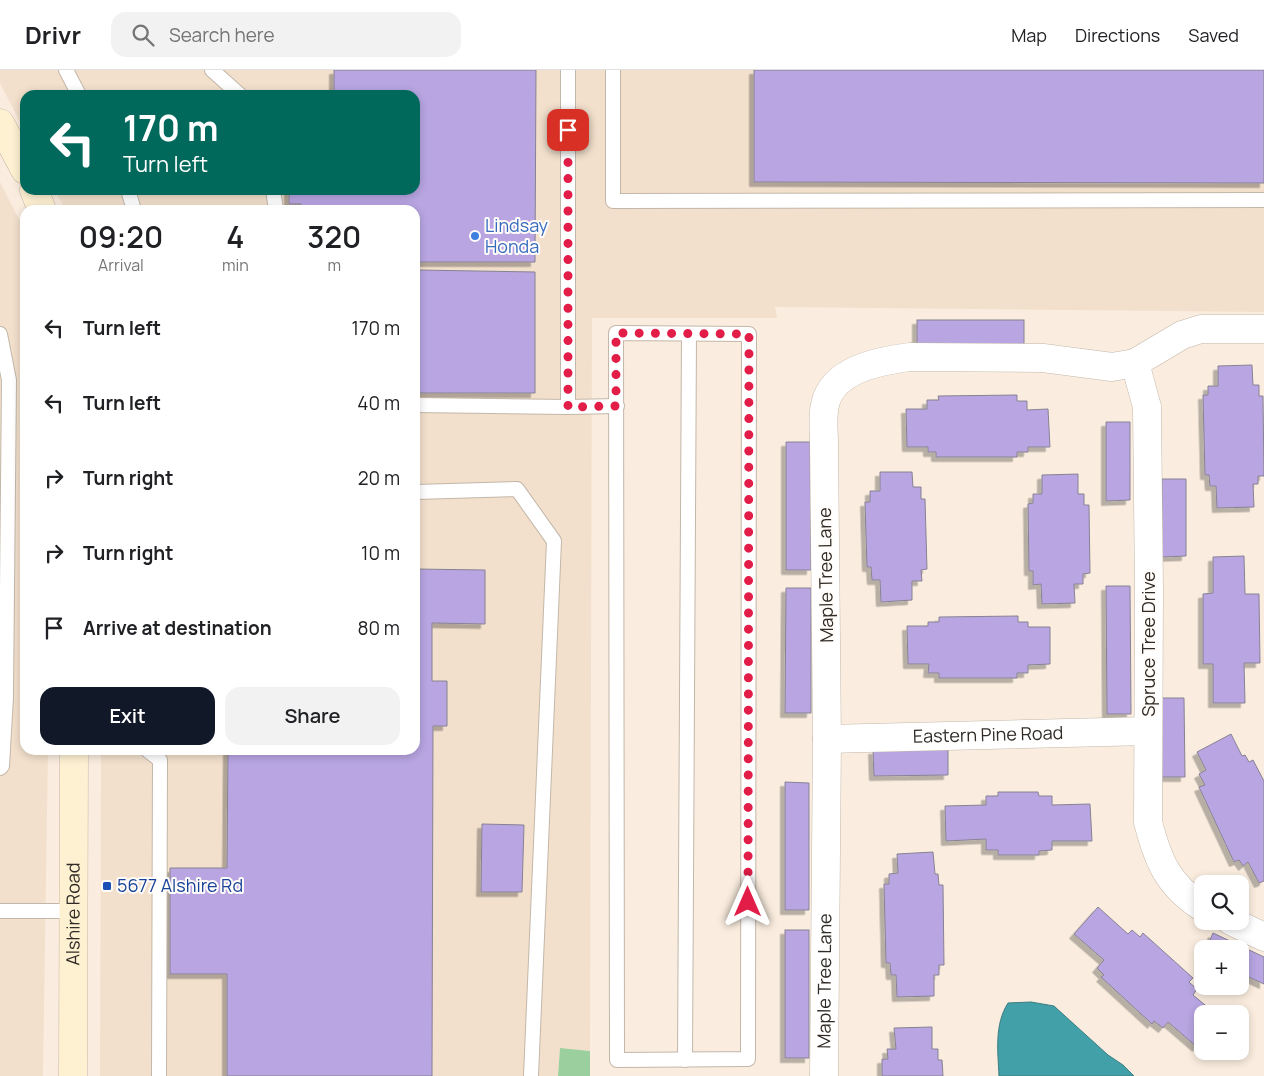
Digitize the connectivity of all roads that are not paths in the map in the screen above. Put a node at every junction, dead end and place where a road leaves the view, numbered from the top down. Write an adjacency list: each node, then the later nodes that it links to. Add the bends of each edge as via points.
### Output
1 (66, 70): 5 (lane)
2 (212, 70): 6 (lane)
3 (568, 70): 16 (lane)
4 (613, 70): 9 (lane, via 613,202)
5 (76, 90)
6 (234, 90)
7 (0, 122): 8 (street)
8 (20, 160)
9 (1264, 200)
10 (1264, 329): 13 (street, via 1201,329 1182,335)
11 (0, 334): 22 (lane, via 9,380 6,697)
12 (689, 334): 15 (lane, via 616,333); 28 (lane); 28 (lane, via 749,334 748,1059)
13 (1135, 363): 18 (street, Spruce Tree Drive, via 1147,407); 19 (street, Maple Tree Lane, via 1112,367 1043,358 910,358 869,365 842,378 825,405)
14 (420, 405): 16 (lane)
15 (616, 406): 16 (lane); 28 (lane, via 617,1060)
16 (568, 407)
17 (420, 492): 31 (lane, via 517,489 554,541)
18 (1148, 731): 19 (street, Eastern Pine Road); 23 (street, Spruce Tree Drive, via 1148,822 1156,852 1169,877)
19 (827, 739): 32 (street, Maple Tree Lane)
20 (74, 755): 25 (street, Alshire Road)
21 (154, 755): 30 (lane, via 160,760)
22 (0, 768)
23 (1194, 902)
24 (0, 911): 25 (lane)
25 (75, 911): 29 (street, Alshire Road)
26 (1249, 930): 27 (street)
27 (1264, 937)
28 (685, 1060)
29 (74, 1076)
30 (159, 1076)
31 (531, 1076)
32 (824, 1076)

